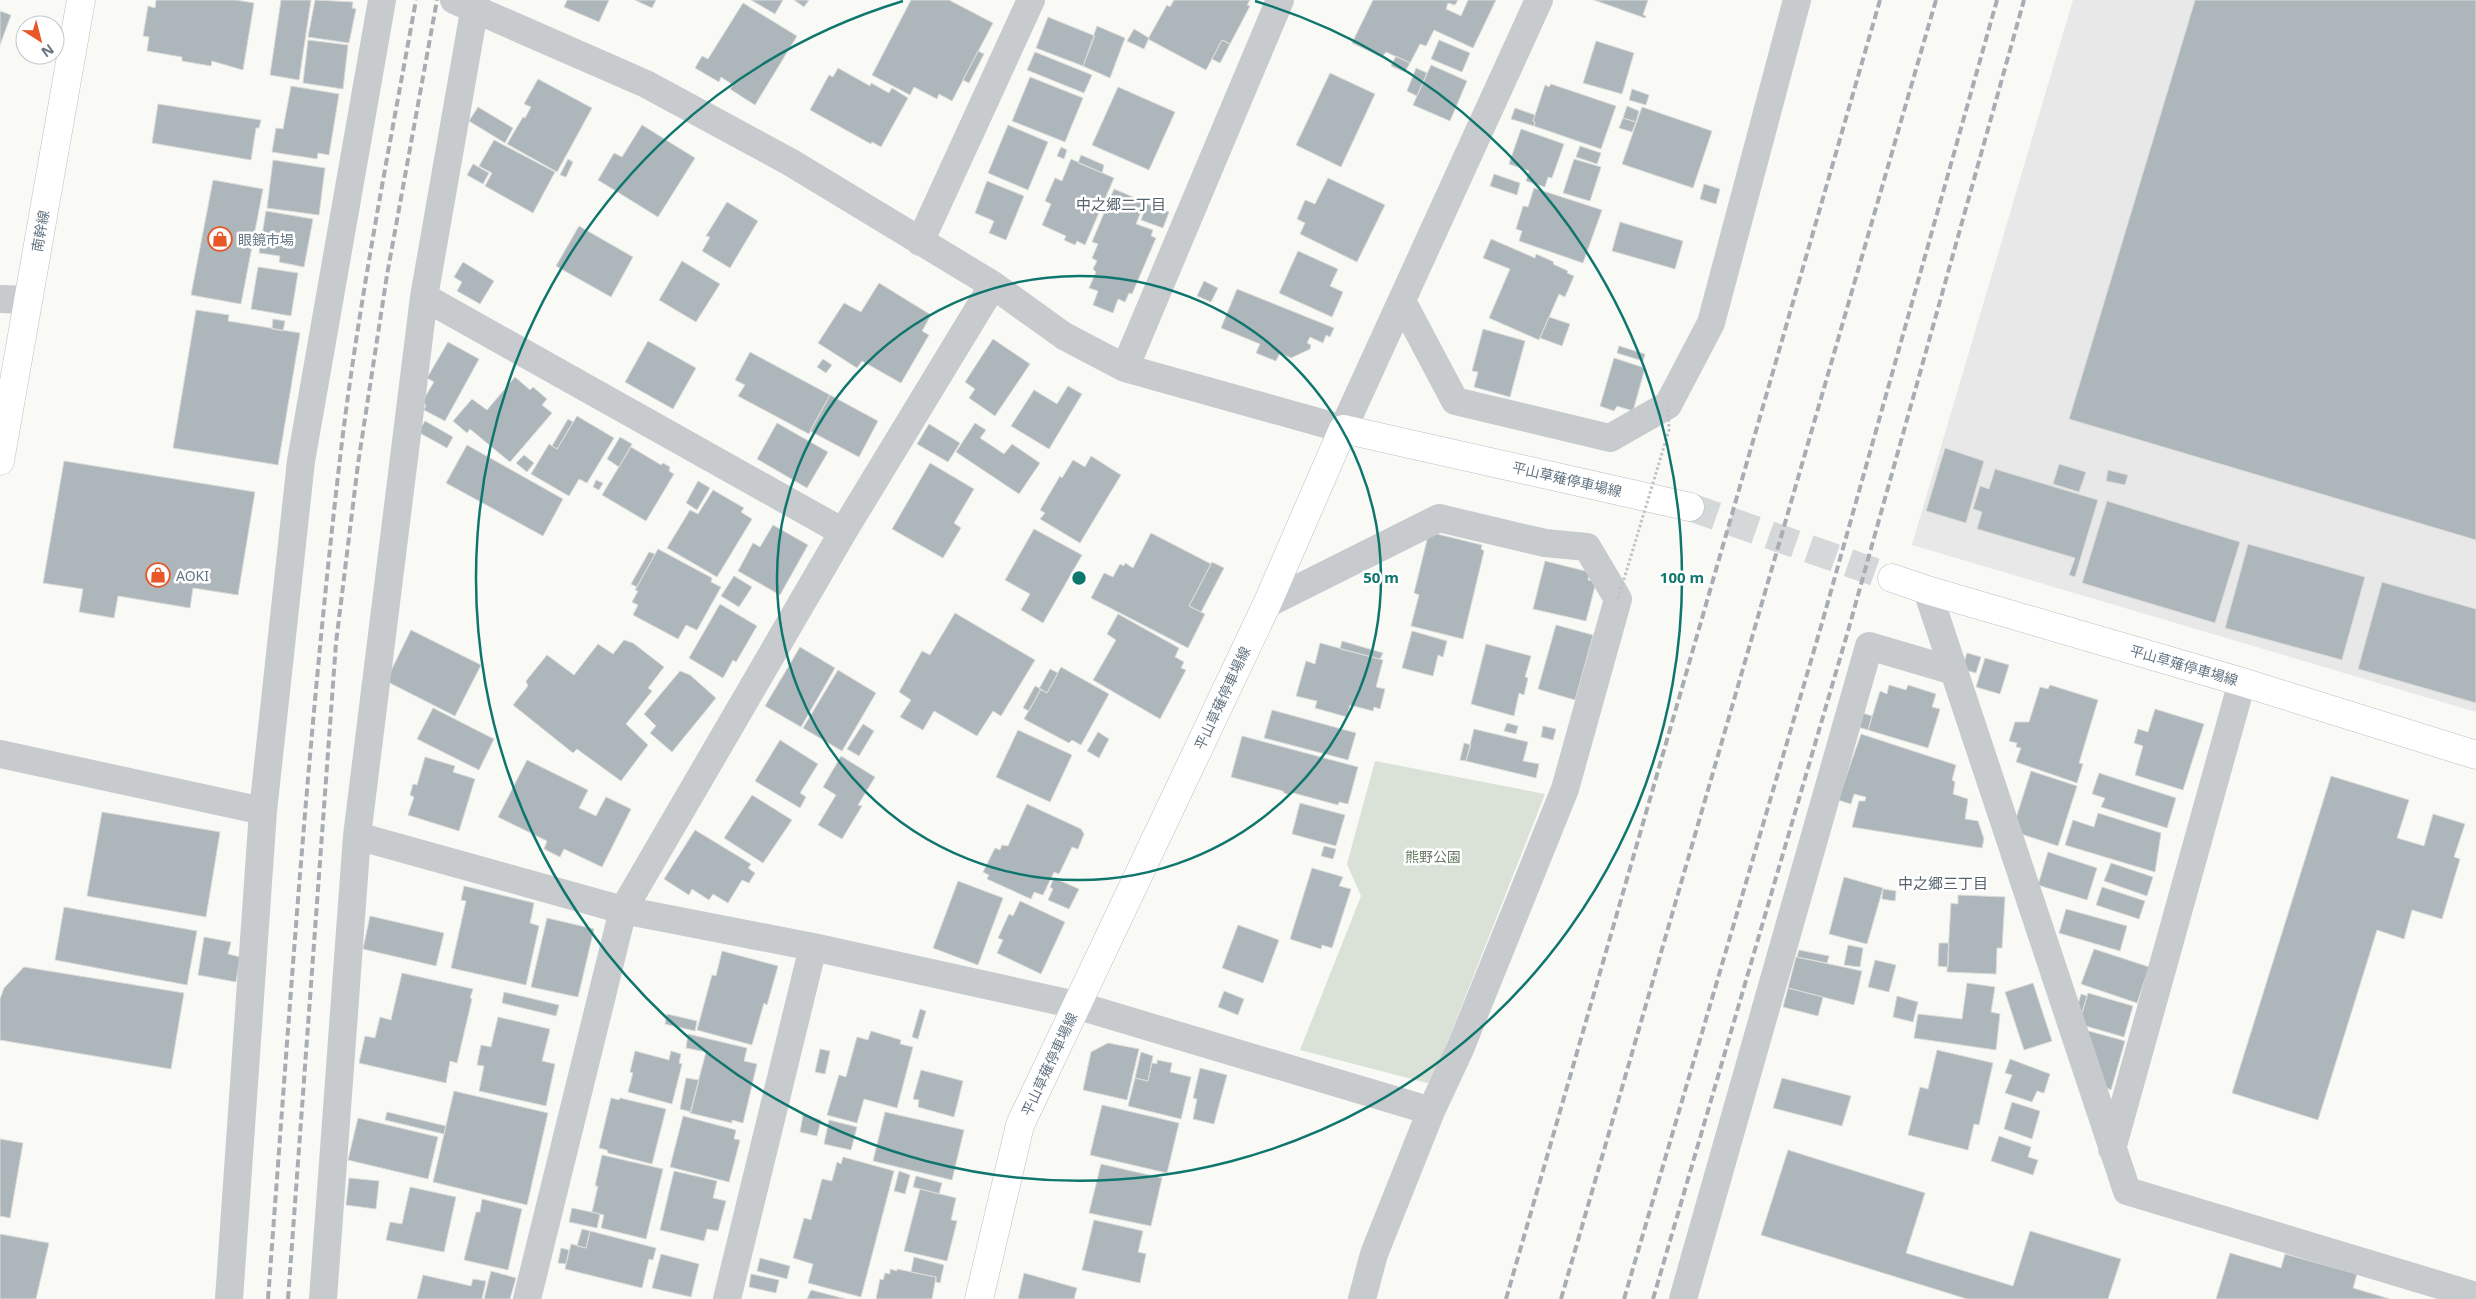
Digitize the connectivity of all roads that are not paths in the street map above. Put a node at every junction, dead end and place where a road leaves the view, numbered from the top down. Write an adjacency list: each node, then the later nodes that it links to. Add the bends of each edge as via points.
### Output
1 (81, 0): 12 (main road, 南幹線)
2 (382, 0): 26 (street, via 301,461)
3 (1031, 0): 8 (street)
4 (1280, 0): 14 (street)
5 (1539, 0): 13 (street)
6 (1797, 0): 13 (street, via 1711,323 1668,405 1610,438 1455,402)
7 (468, 3): 8 (street, via 646,84 790,162); 10 (street)
8 (920, 242): 9 (street)
9 (993, 285): 14 (street, via 1064,336); 18 (street)
10 (424, 297): 18 (street); 27 (street)
11 (0, 300): 12 (street)
12 (28, 300): 16 (main road, 南幹線)
13 (1402, 302): 15 (street)
14 (1125, 368): 15 (street)
15 (1343, 429): 17 (main road, 平山草薙停車場線); 21 (main road, 平山草薙停車場線)
16 (0, 461)
17 (1690, 507)
18 (843, 532): 28 (street)
19 (1892, 578): 20 (main road, 平山草薙停車場線)
20 (1927, 590): 22 (street); 23 (main road, 平山草薙停車場線)
21 (1267, 604): 30 (main road, 平山草薙停車場線); 31 (street, via 1439,518 1545,543 1587,547 1618,599 1565,789 1460,1049)
22 (1954, 671): 32 (street); 40 (street, via 1869,646)
23 (2242, 682): 25 (main road, 平山草薙停車場線); 32 (street)
24 (0, 754): 26 (street)
25 (2476, 755)
26 (264, 811): 34 (street)
27 (357, 836): 28 (street); 35 (street)
28 (623, 910): 29 (street); 36 (street)
29 (813, 947): 30 (street); 37 (street)
30 (1076, 1005): 31 (street); 38 (main road, 平山草薙停車場線, via 1020,1125)
31 (1431, 1111): 39 (street, via 1374,1254)
32 (2112, 1148): 33 (street, via 2127,1191)
33 (2476, 1296)
34 (229, 1299)
35 (323, 1299)
36 (527, 1299)
37 (727, 1299)
38 (979, 1299)
39 (1362, 1299)
40 (1683, 1299)

